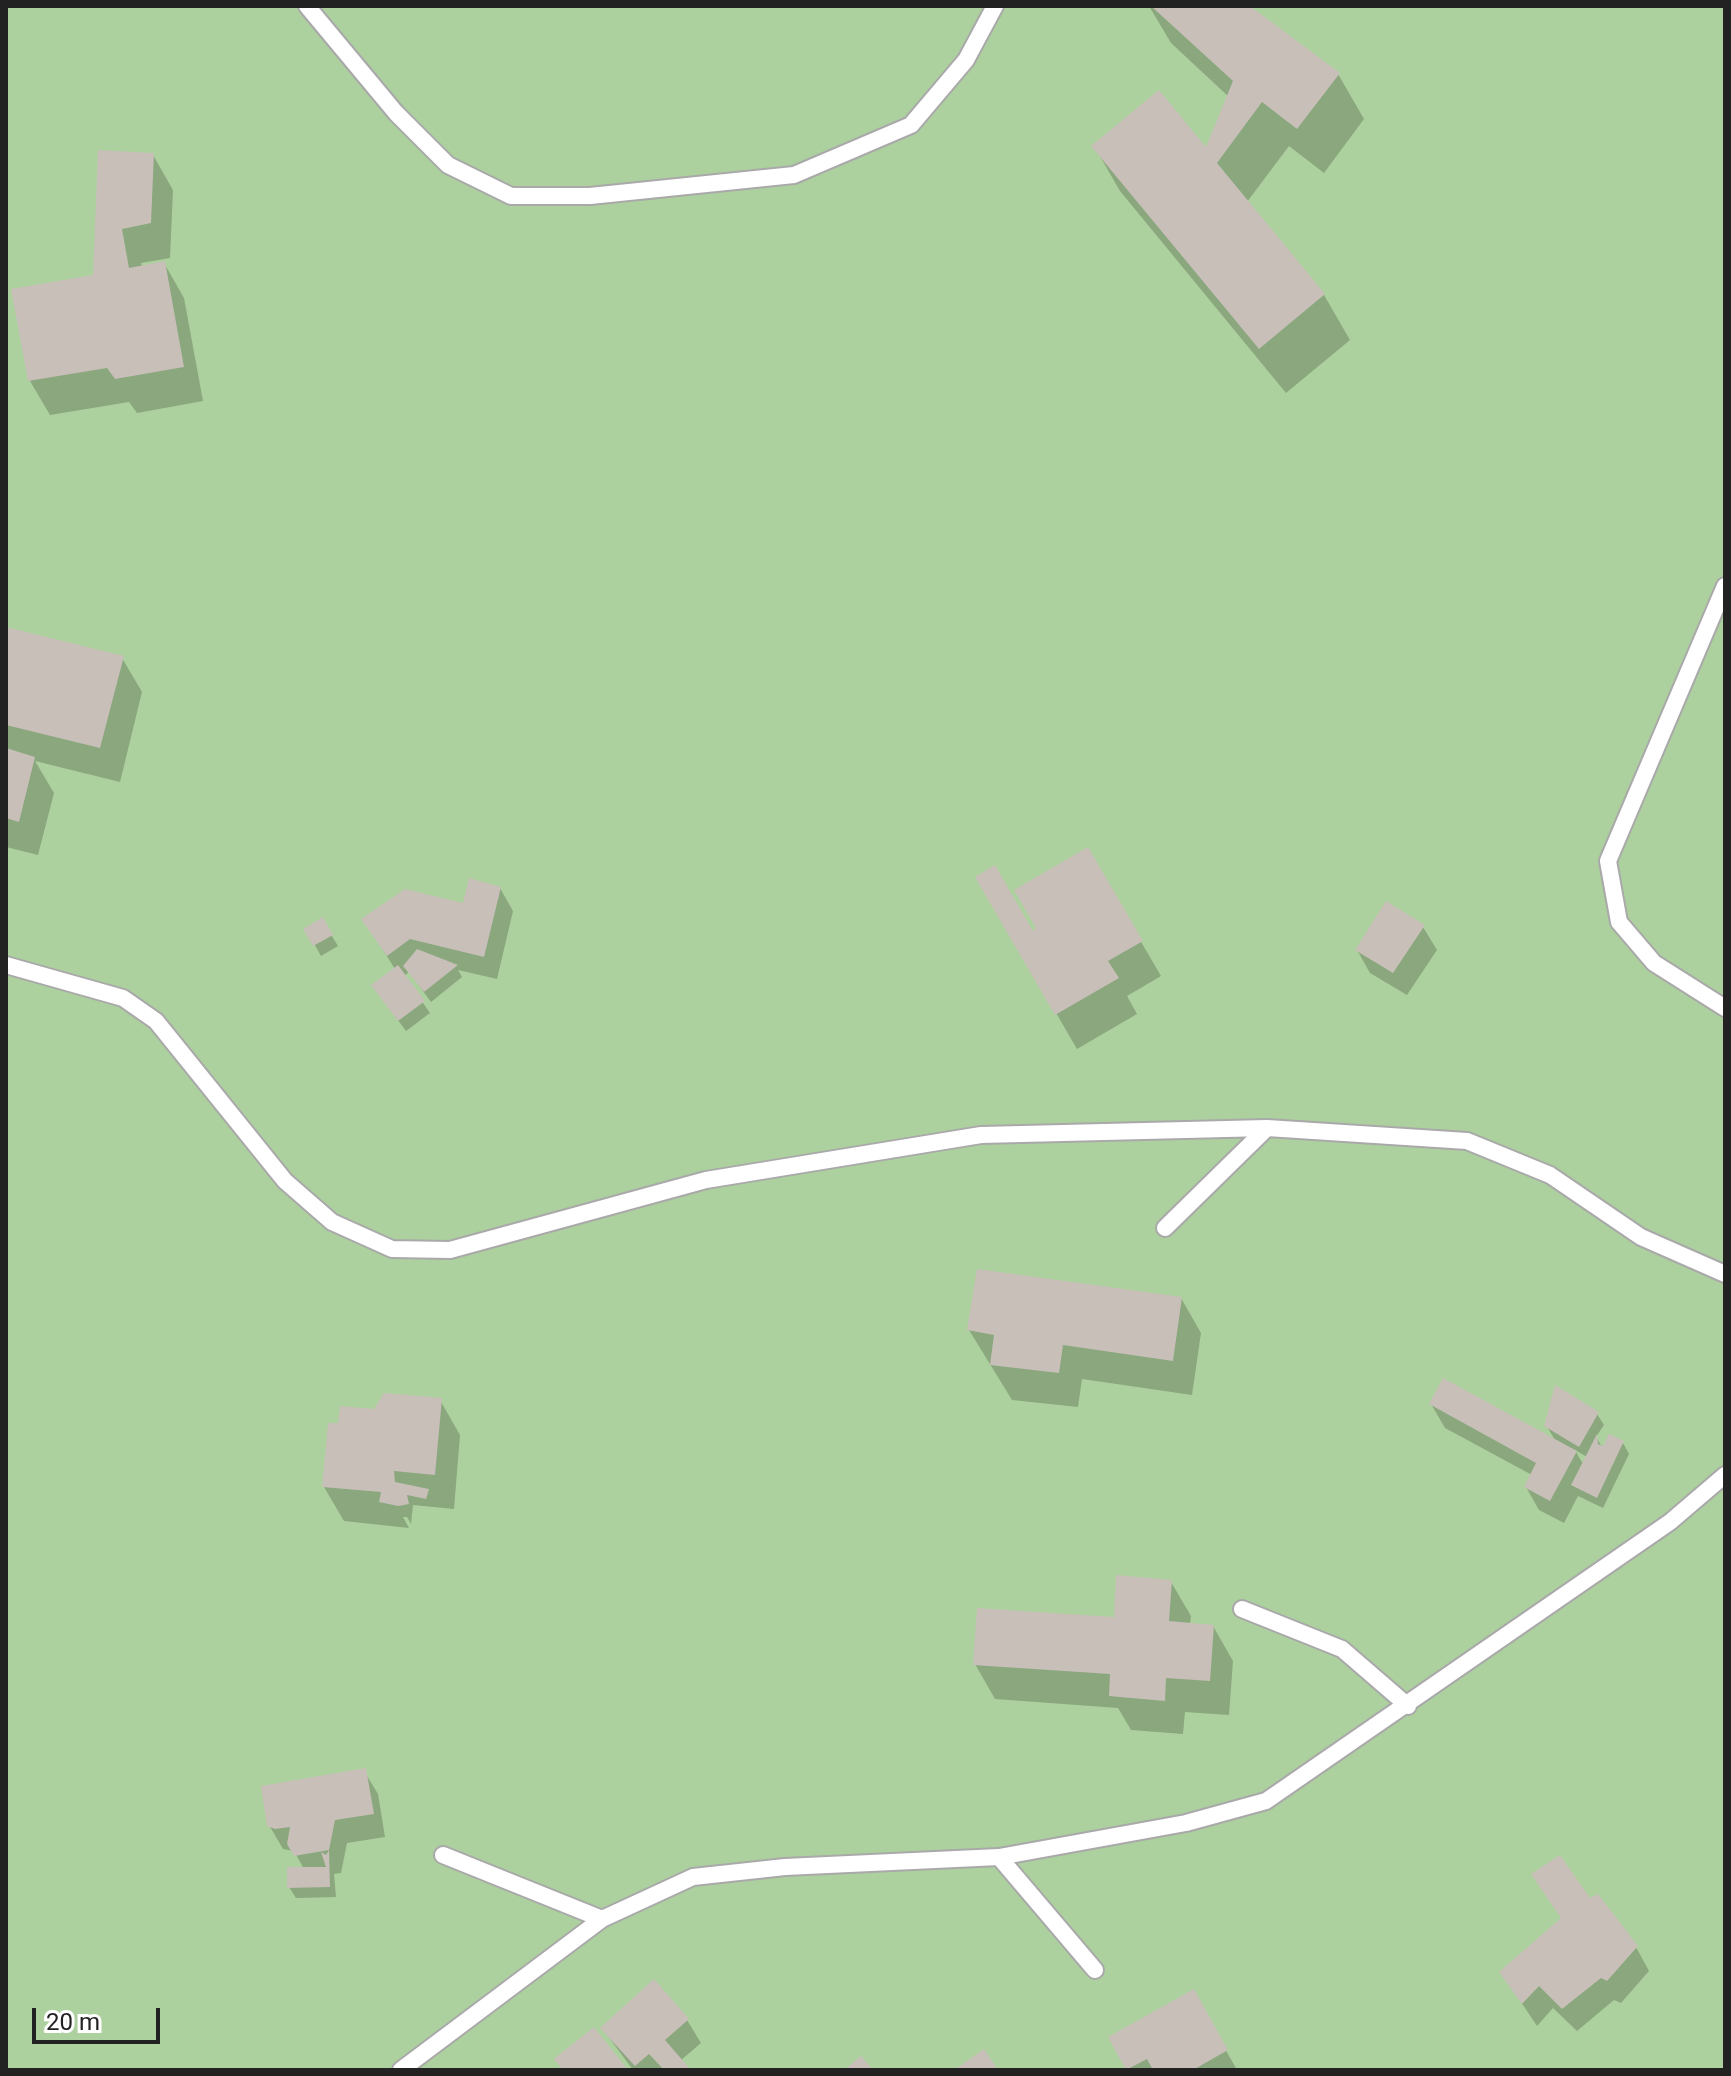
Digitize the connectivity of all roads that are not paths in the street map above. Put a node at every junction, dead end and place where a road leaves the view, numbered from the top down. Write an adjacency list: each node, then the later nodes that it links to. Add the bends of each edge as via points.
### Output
1 (307, 6): 2 (lane, via 396,113 448,165 511,196 590,196 794,175 911,125 966,60)
2 (995, 6)
3 (1725, 586): 5 (lane, via 1608,861 1619,922 1654,963)
4 (6, 965): 6 (lane, via 123,998 156,1021 285,1181 332,1222 392,1249 450,1250 706,1180 981,1135)
5 (1725, 1008)
6 (1267, 1128): 7 (lane); 8 (lane, via 1467,1141 1550,1175 1641,1237)
7 (1165, 1228)
8 (1725, 1274)
9 (1725, 1475): 11 (lane, via 1670,1522)
10 (1242, 1609): 11 (lane, via 1342,1649)
11 (1408, 1706): 13 (lane, via 1266,1801 1186,1823)
12 (443, 1855): 14 (lane)
13 (999, 1857): 14 (lane, via 693,1877); 15 (lane)
14 (602, 1919): 16 (lane)
15 (1095, 1970)
16 (401, 2070)

